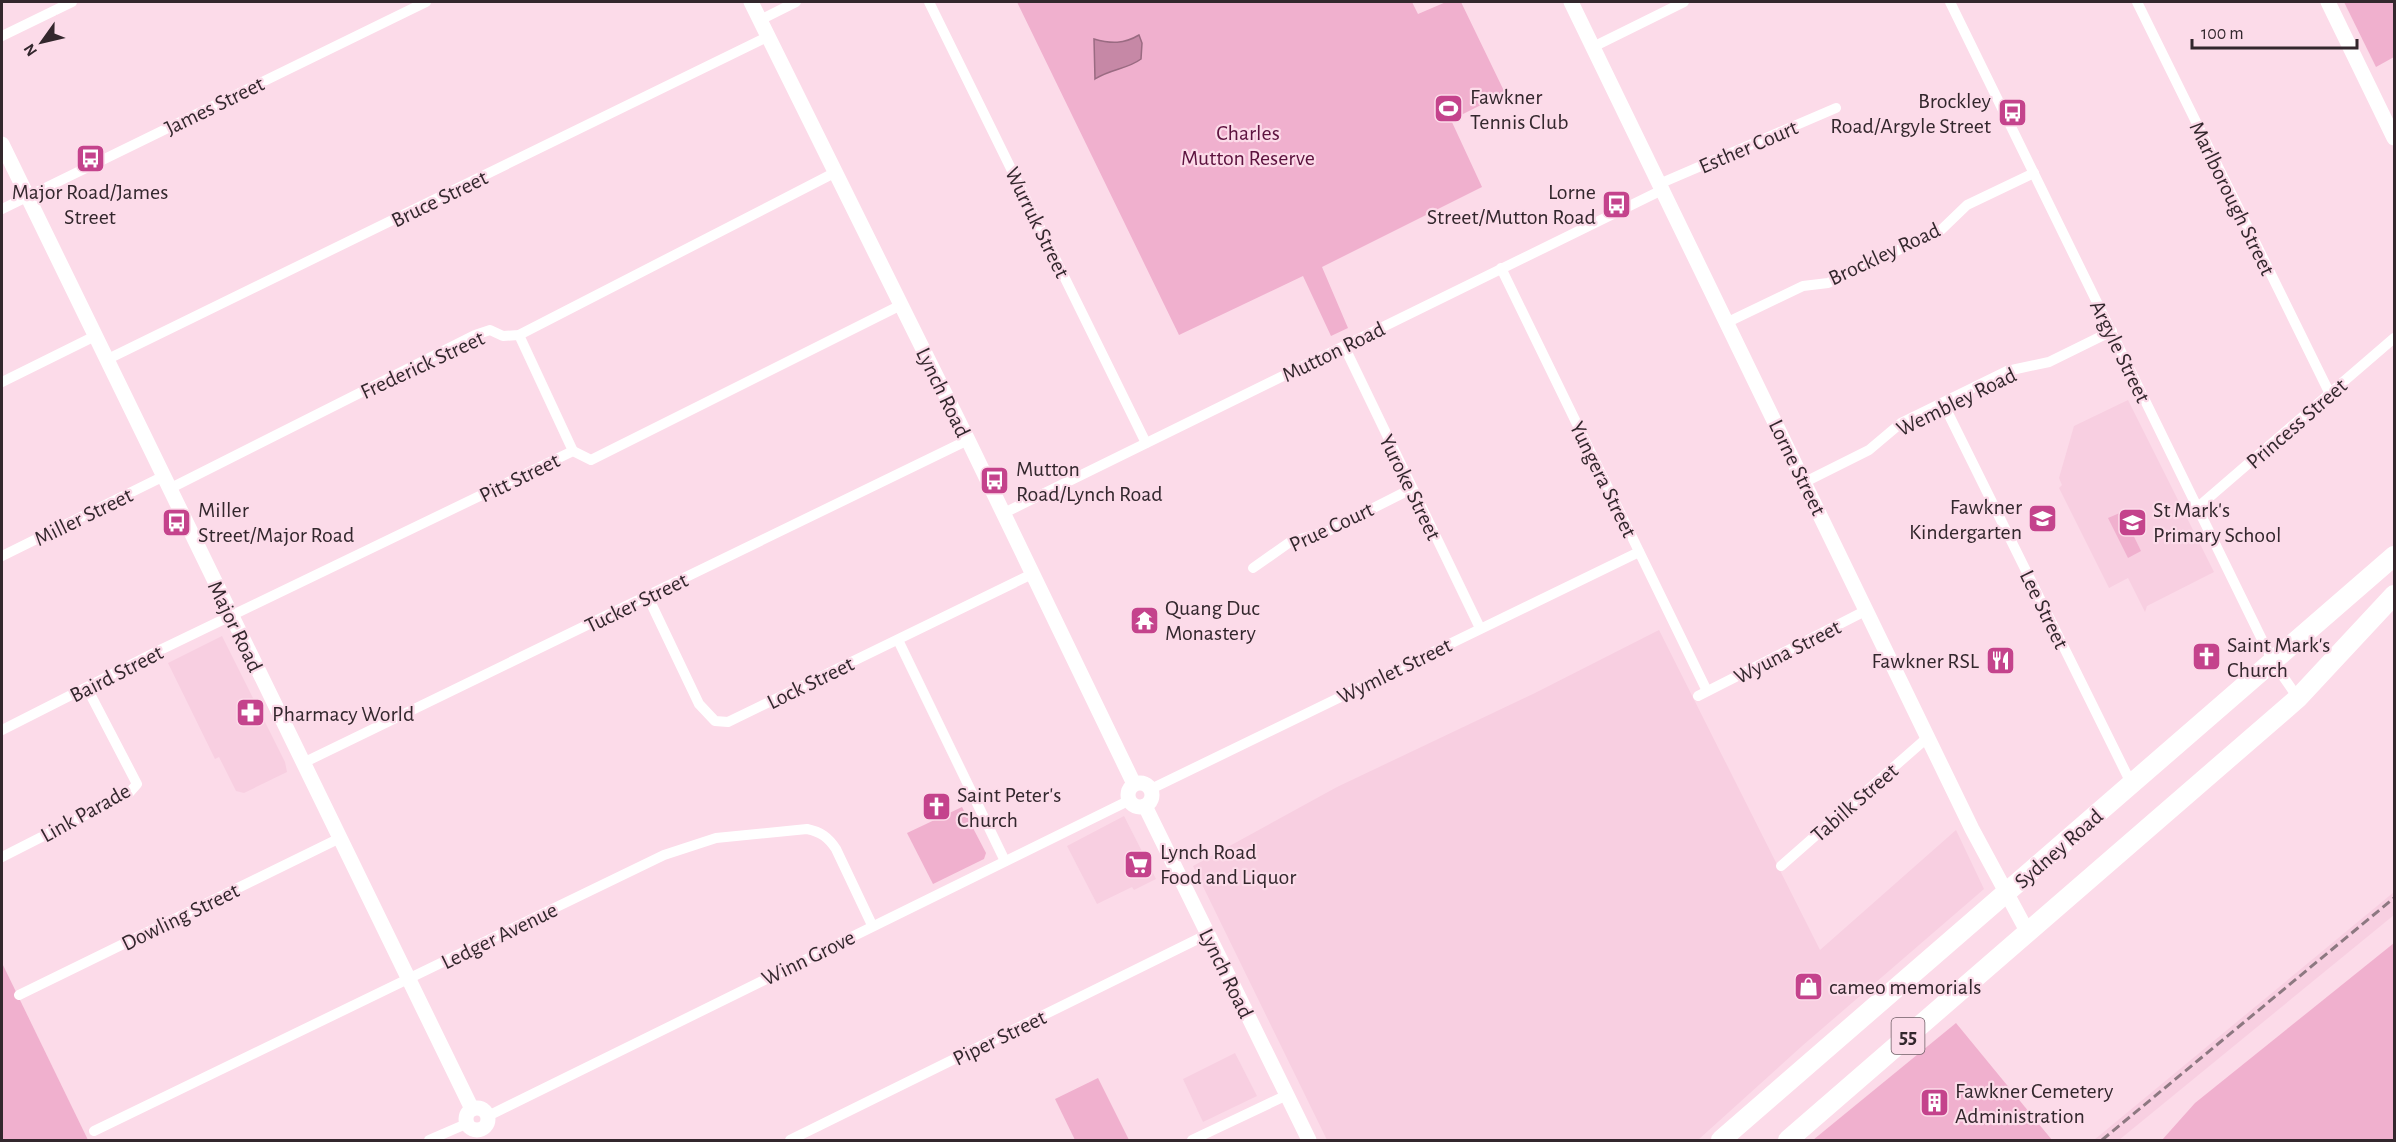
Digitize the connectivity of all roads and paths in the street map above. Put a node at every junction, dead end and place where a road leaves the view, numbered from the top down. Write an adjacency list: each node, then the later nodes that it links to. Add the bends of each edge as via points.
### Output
1 (72, 2): 12 (street)
2 (426, 2): 21 (street, James Street)
3 (751, 2): 11 (street, Lynch Road)
4 (796, 2): 11 (street)
5 (929, 2): 36 (street, Wurruk Street)
6 (1571, 2): 14 (street, Lorne Street)
7 (1684, 2): 14 (street)
8 (1950, 2): 19 (street, Argyle Street)
9 (2137, 2): 33 (street, Marlborough Street)
10 (2328, 2): 16 (street)
11 (760, 20): 13 (street, Lynch Road)
12 (2, 36)
13 (769, 36): 18 (street, Lynch Road); 31 (street, Bruce Street)
14 (1593, 46): 20 (street, Lorne Street)
15 (1836, 108): 20 (street, Esther Court)
16 (2394, 138)
17 (2, 144): 21 (street, Major Road)
18 (836, 172): 24 (street, Lynch Road); 27 (street, Frederick Street)
19 (2034, 172): 25 (street, Brockley Road, via 1967,206 1941,230 1828,283 1803,286); 26 (street, Argyle Street)
20 (1661, 187): 23 (street, Mutton Road); 25 (street, Lorne Street)
21 (27, 196): 22 (street, James Street); 28 (street, Major Road)
22 (2, 209)
23 (1501, 268): 30 (street, Mutton Road); 43 (street, Yungera Street)
24 (902, 305): 35 (street, Lynch Road); 37 (street, Pitt Street, via 591,460)
25 (1728, 322): 38 (street, Lorne Street)
26 (2112, 331): 34 (street, Wembley Road, via 2049,362 2007,371); 41 (street, Argyle Street)
27 (519, 335): 37 (street); 39 (street, Frederick Street, via 503,336 490,330 475,335)
28 (95, 336): 31 (street, Major Road); 32 (street)
29 (2394, 338): 33 (street, Princess Street)
30 (1344, 346): 36 (street, Mutton Road); 40 (street, Yuroke Street)
31 (108, 359): 39 (street, Major Road)
32 (2, 382)
33 (2330, 394): 41 (street, Princess Street)
34 (1943, 403): 38 (street, Wembley Road, via 1901,423 1869,450); 61 (street, Lee Street)
35 (968, 440): 42 (street, Lynch Road); 49 (street, Tucker Street)
36 (1146, 443): 42 (street, Mutton Road)
37 (573, 451): 51 (street, Pitt Street)
38 (1805, 482): 50 (street, Lorne Street)
39 (166, 483): 44 (street, Miller Street); 51 (street, Major Road)
40 (1411, 489): 46 (street, Prue Court, via 1328,531 1290,542); 52 (street, Yuroke Street)
41 (2198, 507): 54 (street, Argyle Street)
42 (1004, 513): 47 (street, Lynch Road)
43 (1639, 552): 52 (street, Wymlet Street); 56 (street, Yungera Street)
44 (2, 556)
45 (2394, 556): 54 (highway, Sydney Road / 55)
46 (1253, 568)
47 (1032, 574): 53 (street, Lock Street); 62 (street, Lynch Road)
48 (2394, 595): 57 (highway, Sydney Road / 55)
49 (648, 597): 53 (street, Lock Street, via 699,704 715,722 728,722); 60 (street, Tucker Street)
50 (1867, 610): 56 (street, Wyuna Street); 59 (street, Lorne Street)
51 (231, 615): 55 (street, Baird Street); 60 (street, Major Road)
52 (1480, 628): 63 (street, Wymlet Street)
53 (898, 640): 68 (street)
54 (2273, 662): 57 (street, Argyle Street); 61 (highway, Sydney Road / 55)
55 (87, 688): 58 (street, Baird Street); 67 (street, Link Parade, via 137,784 130,792)
56 (1702, 693)
57 (2298, 698): 72 (highway, Sydney Road / 55)
58 (2, 730)
59 (1928, 737): 69 (street, Tabilk Street); 70 (street, Lorne Street)
60 (303, 763): 66 (street, Major Road)
61 (2131, 783): 70 (highway, Sydney Road / 55)
62 (1134, 784): 63 (street, via 1142,783); 64 (street)
63 (1150, 789): 65 (street, via 1152,797)
64 (1130, 800): 65 (street, via 1136,806); 68 (street, Winn Grove)
65 (1145, 806): 73 (street, Lynch Road)
66 (340, 838): 74 (street, Major Road); 75 (street, Dowling Street)
67 (2, 856)
68 (1005, 861): 71 (street, Winn Grove)
69 (1780, 866)
70 (2006, 894): 72 (street, Lorne Street); 84 (highway, Sydney Road / 55)
71 (872, 925): 74 (street, Ledger Avenue, via 836,849 819,831 728,836 664,855); 78 (street, Winn Grove)
72 (2027, 931): 85 (highway, Sydney Road / 55)
73 (1208, 934): 76 (street, Lynch Road); 81 (street, Piper Street)
74 (409, 979): 77 (street, Major Road); 79 (street, Ledger Avenue)
75 (19, 995)
76 (1287, 1095): 82 (street); 83 (street, Lynch Road)
77 (469, 1116): 78 (street, via 473,1130); 80 (street)
78 (486, 1129)
79 (94, 1131)
80 (429, 1140)
81 (790, 1140)
82 (1192, 1140)
83 (1309, 1140)
84 (1721, 1140)
85 (1788, 1140)

